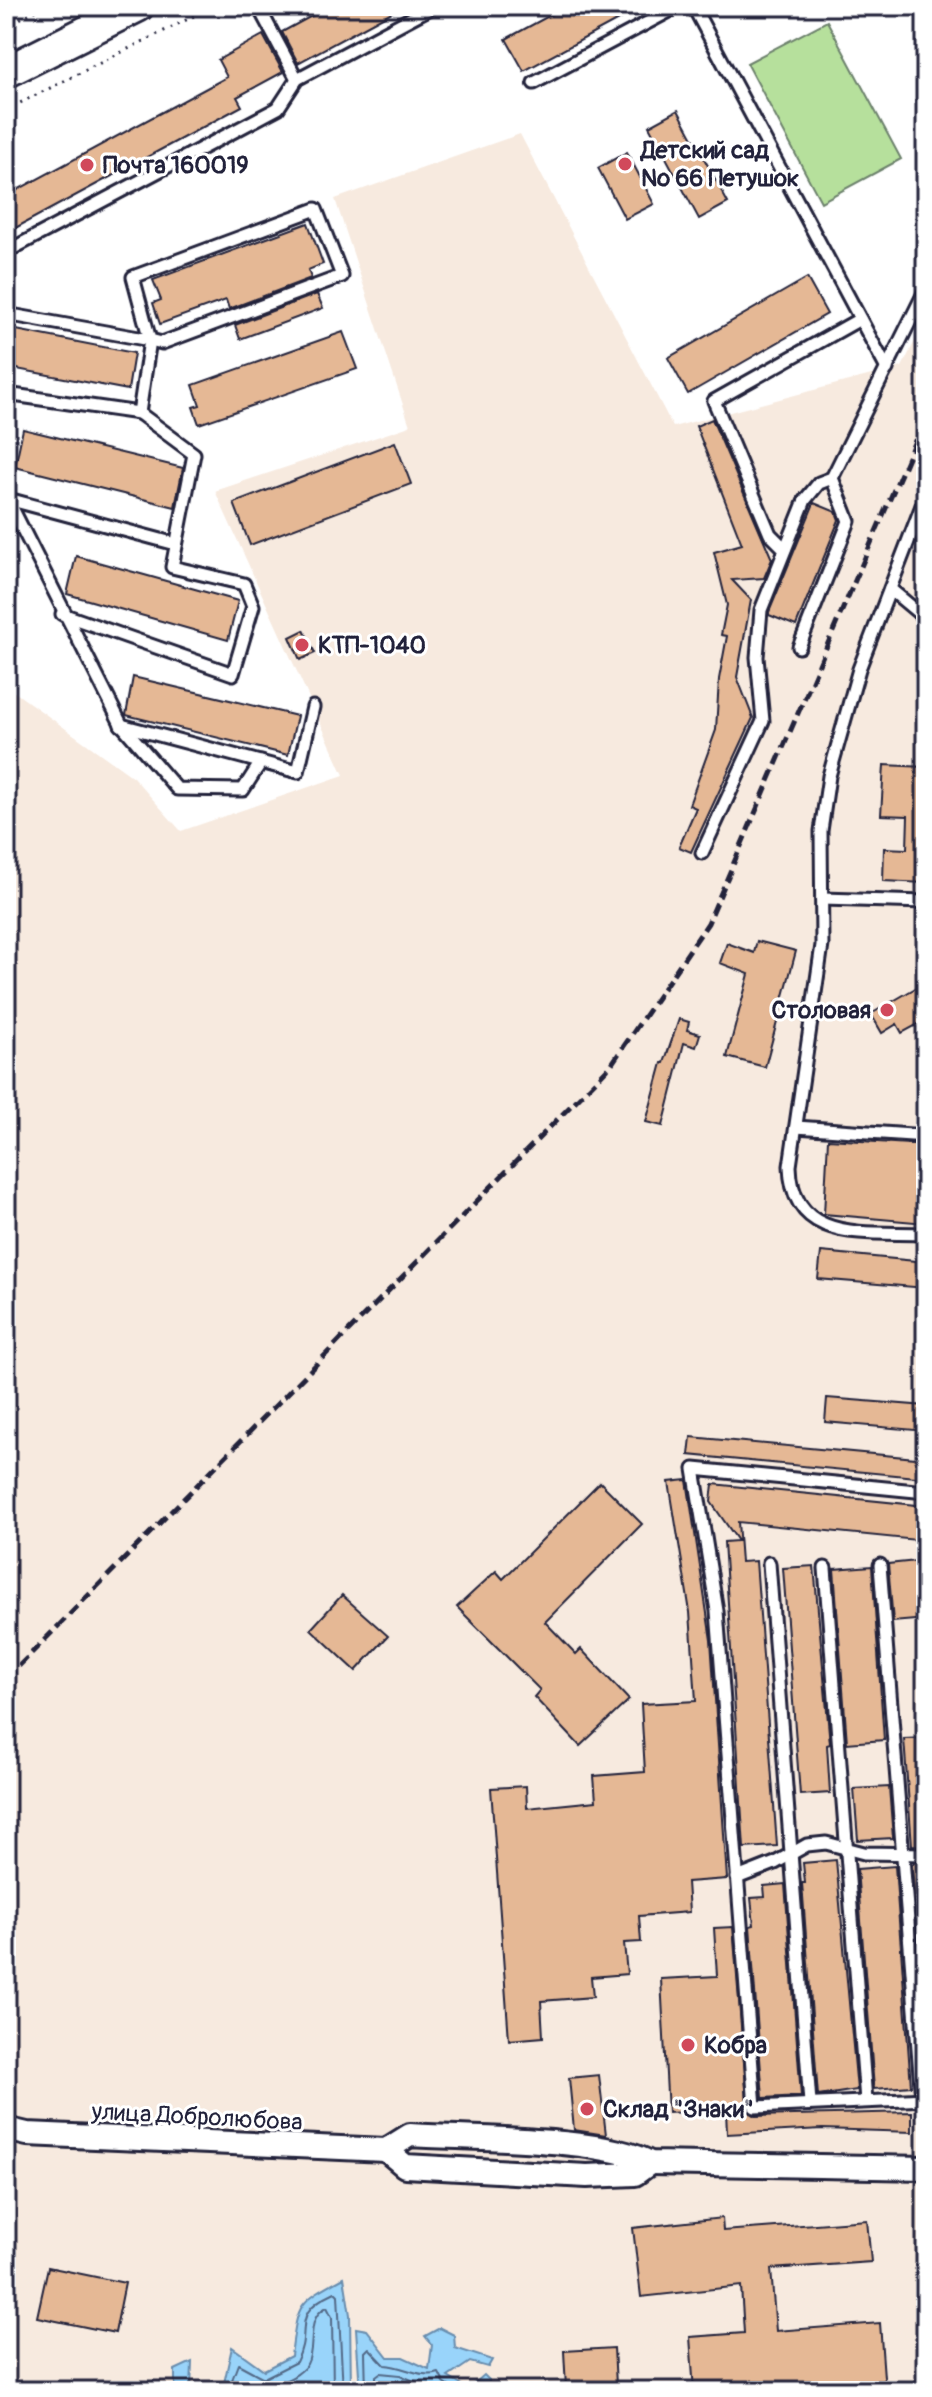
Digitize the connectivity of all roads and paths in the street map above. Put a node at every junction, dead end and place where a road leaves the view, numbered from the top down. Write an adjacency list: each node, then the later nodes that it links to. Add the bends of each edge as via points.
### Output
1 (44, 6): 8 (path)
2 (138, 6): 9 (main road)
3 (214, 6): 12 (path)
4 (258, 6): 10 (lane)
5 (434, 6): 10 (lane)
6 (679, 6): 11 (lane)
7 (693, 6): 16 (lane)
8 (6, 26)
9 (6, 72)
10 (297, 79): 13 (lane, via 278,108)
11 (534, 83)
12 (6, 110)
13 (6, 252)
14 (926, 289): 18 (lane)
15 (6, 314): 17 (lane)
16 (860, 319): 18 (lane); 25 (lane, via 714,401 770,534)
17 (150, 340): 17 (lane, via 162,343 342,276 316,209 133,277); 20 (lane)
18 (887, 369): 21 (lane)
19 (6, 394): 20 (lane)
20 (139, 413): 24 (lane, via 194,454)
21 (832, 478): 25 (lane, via 819,483 805,500); 29 (lane, via 849,521)
22 (926, 495): 26 (lane)
23 (7, 498): 24 (lane); 27 (lane)
24 (176, 544): 27 (lane, via 172,567 244,584 253,606 233,674)
25 (785, 549): 33 (lane, via 761,610 757,657 763,721)
26 (890, 589): 28 (lane); 34 (lane, via 859,669 829,776 821,831)
27 (62, 614): 31 (lane)
28 (926, 619)
29 (799, 647)
30 (313, 707): 32 (lane, via 298,772)
31 (121, 724): 32 (lane); 32 (lane, via 177,789 243,790)
32 (261, 762)
33 (702, 853)
34 (822, 899): 35 (lane); 36 (lane, via 822,945)
35 (926, 902)
36 (796, 1127): 37 (lane); 38 (lane, via 790,1189 805,1214 828,1229)
37 (926, 1136)
38 (926, 1234)
39 (926, 1492): 47 (lane, via 694,1469 717,1611)
40 (769, 1563): 44 (lane)
41 (880, 1565): 45 (lane)
42 (825, 1568): 43 (lane)
43 (846, 1848): 44 (lane, via 826,1843); 45 (lane); 49 (lane)
44 (791, 1853): 47 (lane); 50 (lane)
45 (902, 1853): 46 (lane); 48 (lane)
46 (926, 1854)
47 (737, 1878): 50 (lane, via 755,2107)
48 (924, 2099): 49 (lane)
49 (866, 2101): 50 (lane)
50 (810, 2103)
51 (6, 2129): 52 (street, улица Добролюбова, via 42,2135)
52 (386, 2150): 53 (street, улица Добролюбова, via 410,2135 588,2147 632,2153); 53 (street, улица Добролюбова, via 405,2166 587,2176 635,2174)
53 (650, 2163): 54 (street, улица Добролюбова)
54 (926, 2168)

